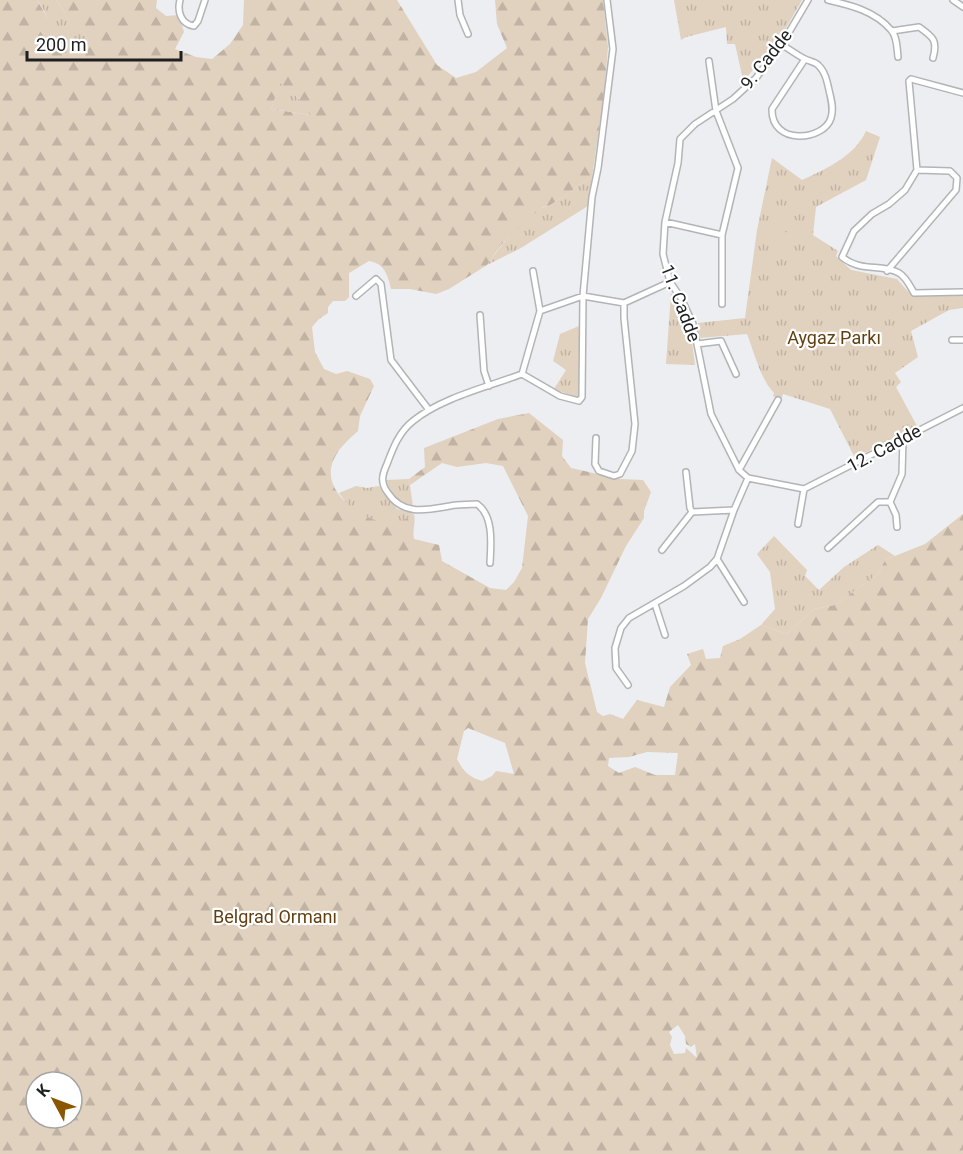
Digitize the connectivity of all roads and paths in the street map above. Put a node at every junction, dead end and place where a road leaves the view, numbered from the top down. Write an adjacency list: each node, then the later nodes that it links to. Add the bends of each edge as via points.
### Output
1 (180, 0): 2 (street, via 182,19 194,26)
2 (205, 0)
3 (458, 0): 12 (street)
4 (607, 0): 28 (street, via 613,50 592,197)
5 (808, 0): 13 (street, 9. Cadde)
6 (828, 0): 9 (street)
7 (860, 0): 9 (street)
8 (953, 0): 10 (street)
9 (856, 7): 11 (street)
10 (963, 7)
11 (892, 31): 14 (street); 15 (street, via 920,27 932,36 936,47)
12 (468, 34)
13 (781, 45): 16 (street); 19 (street, 9. Cadde, via 756,78)
14 (898, 57)
15 (933, 58)
16 (805, 59): 16 (street, via 772,109 776,129 791,135 807,135 831,120 833,106 826,76 818,65)
17 (709, 61): 19 (street)
18 (963, 93): 20 (street, via 910,79)
19 (716, 111): 21 (street, 11. Cadde, via 680,140); 22 (street, via 738,168)
20 (917, 170): 24 (street, via 950,171 957,178 956,190); 24 (street, via 904,190 854,231 842,257 852,265)
21 (665, 222): 22 (street); 25 (street, 11. Cadde, via 663,254)
22 (722, 235): 30 (street)
23 (533, 271): 31 (street)
24 (887, 271): 26 (street, via 898,272 914,292)
25 (670, 282): 29 (street); 35 (street, 11. Cadde, via 693,324)
26 (963, 292)
27 (356, 296): 41 (street, via 376,279 381,284 391,360)
28 (583, 296): 29 (street); 31 (street); 36 (street, via 579,401 560,396)
29 (624, 303): 42 (street, via 635,424 632,452 620,474 599,471 595,464)
30 (722, 304)
31 (540, 311): 36 (street)
32 (480, 315): 38 (street, via 484,371)
33 (952, 340): 34 (street)
34 (963, 340)
35 (698, 344): 37 (street, via 721,341); 44 (street, 11. Cadde, via 711,414)
36 (522, 374): 38 (street)
37 (735, 374)
38 (489, 386): 41 (street)
39 (778, 400): 44 (street)
40 (963, 408): 43 (street, 12. Cadde)
41 (429, 410): 56 (street, via 410,423 397,439 381,478 383,487 406,509 430,511 477,504 484,509 491,534)
42 (596, 438)
43 (903, 439): 47 (street, 12. Cadde); 48 (street, via 903,474)
44 (739, 470): 46 (street)
45 (686, 472): 50 (street)
46 (748, 478): 47 (street); 49 (street)
47 (804, 489): 51 (street)
48 (890, 502): 52 (street); 53 (street, via 878,502)
49 (734, 510): 50 (street); 55 (street)
50 (692, 512): 54 (street)
51 (798, 524)
52 (897, 526)
53 (828, 548)
54 (662, 550)
55 (717, 559): 57 (street); 58 (street)
56 (490, 563)
57 (744, 602)
58 (655, 604): 59 (street); 60 (street, via 641,609 621,628 615,648 616,668)
59 (666, 635)
60 (628, 685)

